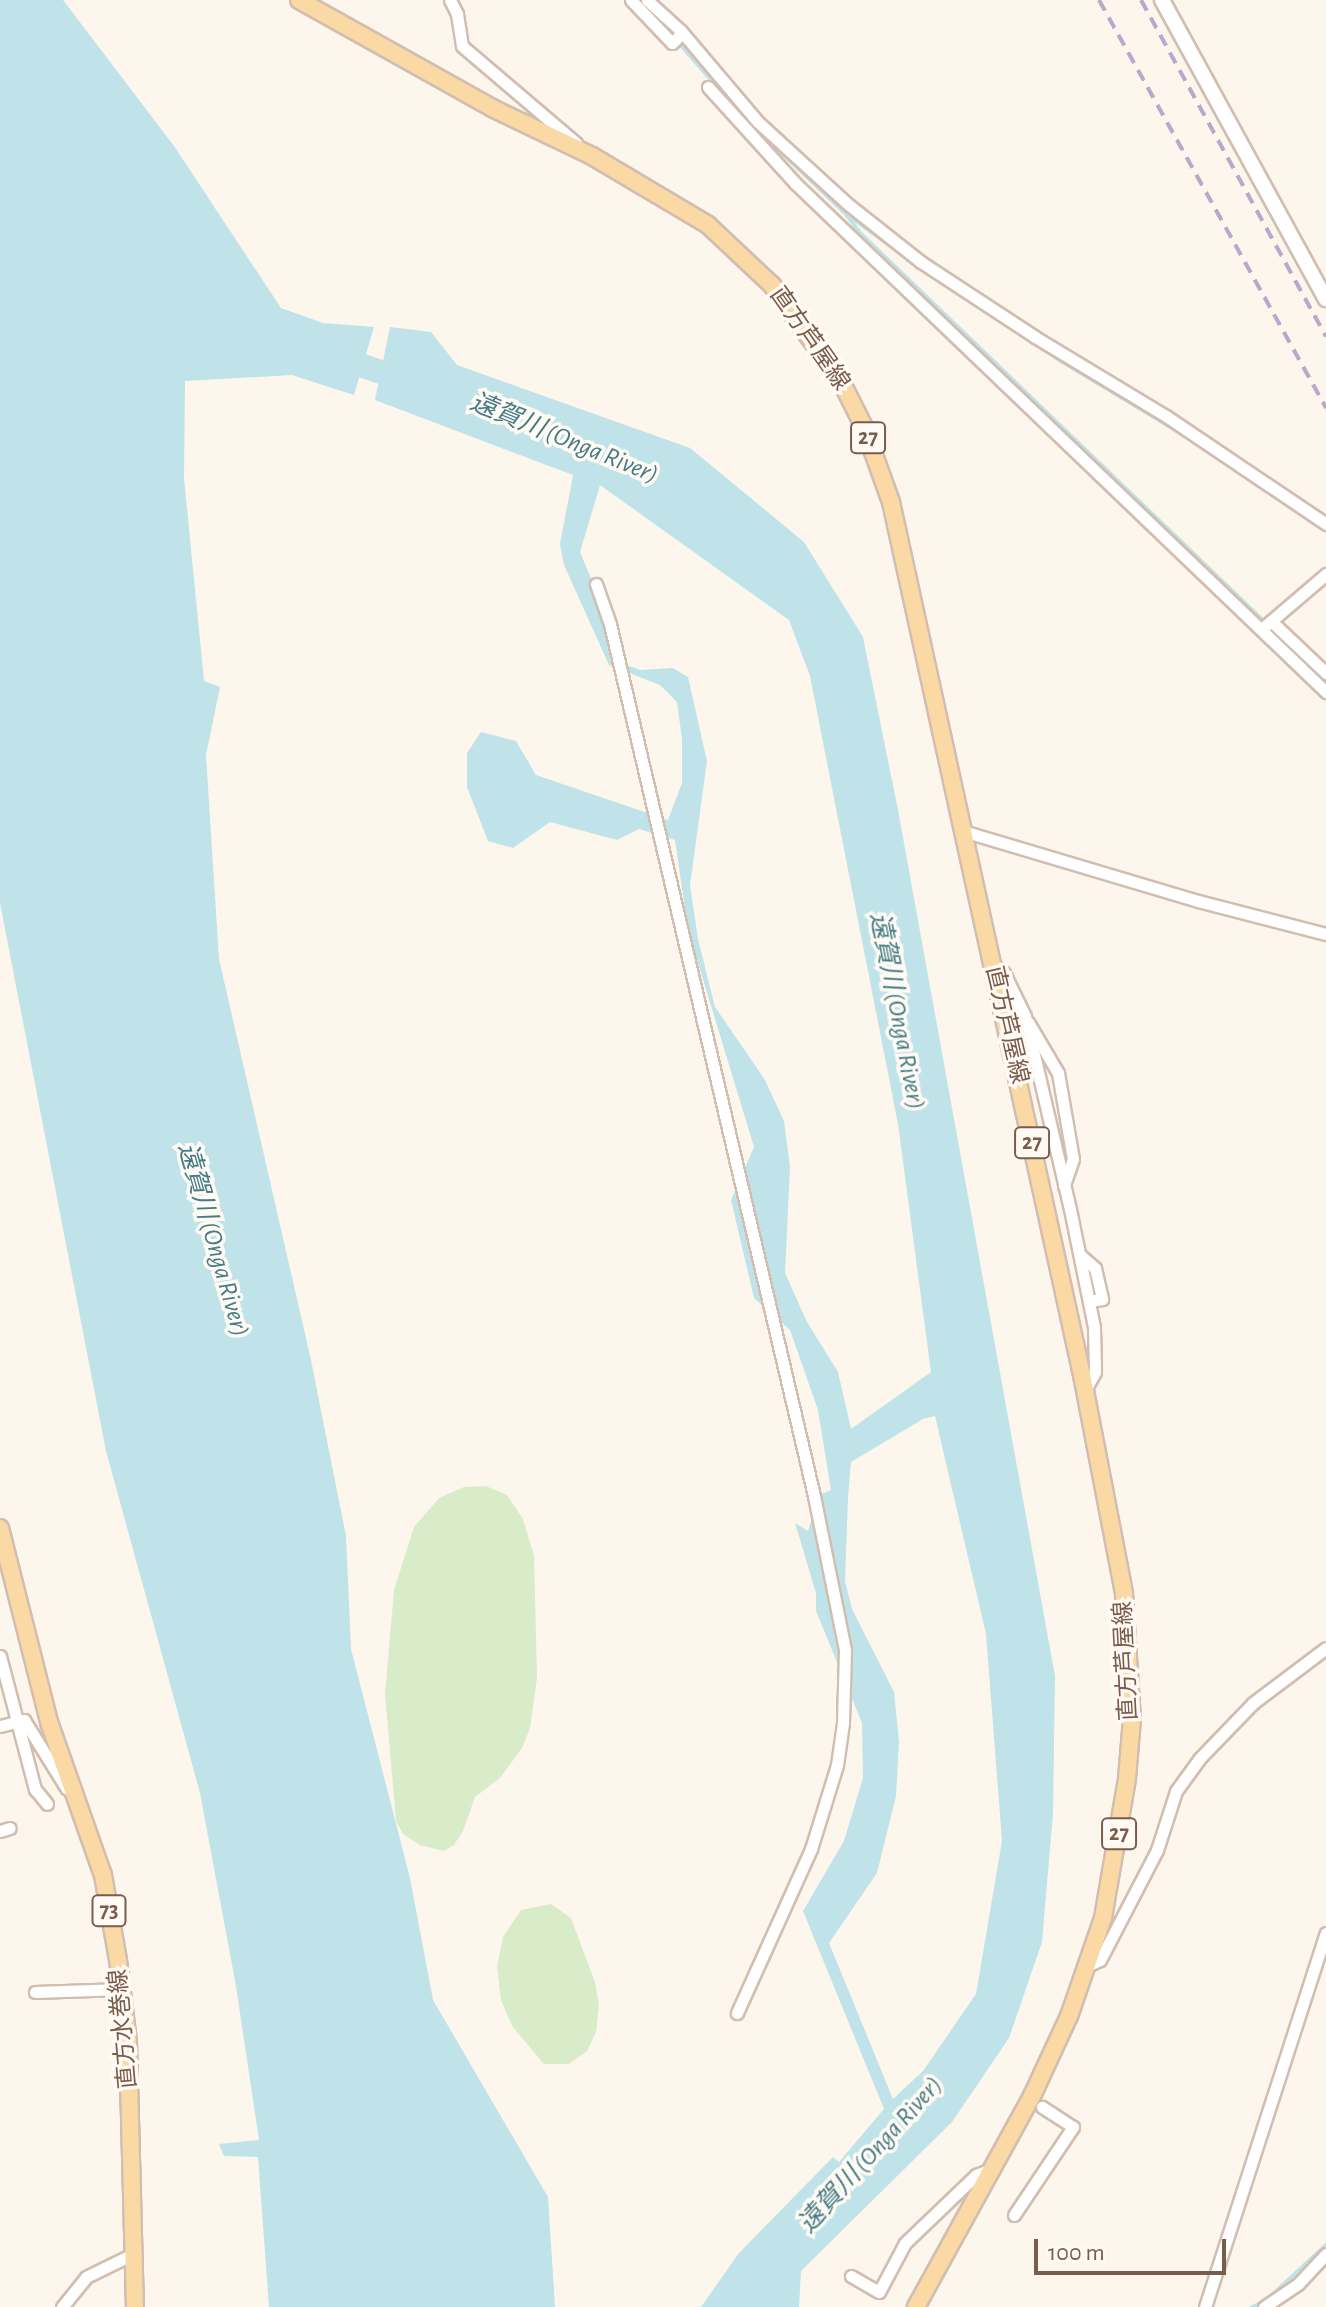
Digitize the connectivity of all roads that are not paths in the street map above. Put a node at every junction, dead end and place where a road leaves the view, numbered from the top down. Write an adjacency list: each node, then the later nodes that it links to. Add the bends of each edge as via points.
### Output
1 (299, 0): 8 (main road, 直方芦屋線 / 27, via 465,93)
2 (450, 0): 8 (street, via 462,46)
3 (631, 0): 6 (street)
4 (647, 0): 6 (street)
5 (1162, 0): 9 (street)
6 (679, 37): 10 (street, via 758,122 921,262)
7 (708, 87): 14 (street, via 795,183)
8 (592, 156): 15 (main road, 直方芦屋線 / 27, via 708,225 738,252 772,285 842,383 891,502)
9 (1326, 299)
10 (1326, 524)
11 (1326, 574): 13 (street, via 1268,624)
12 (596, 584): 32 (street, via 610,624 814,1496 845,1650 837,1765 811,1849)
13 (1326, 673)
14 (1326, 692)
15 (963, 831): 16 (street); 17 (main road, 直方芦屋線 / 27)
16 (1326, 934)
17 (993, 964): 18 (street, via 1004,973); 20 (main road, 直方芦屋線 / 27)
18 (1025, 1019): 19 (street); 19 (street, via 1058,1073 1073,1159)
19 (1064, 1185): 20 (street, via 1089,1301 1095,1372)
20 (1084, 1390): 29 (main road, 直方芦屋線 / 27, via 1124,1593 1132,1719 1114,1866)
21 (0, 1528): 27 (main road, 直方水巻線 / 73, via 49,1722)
22 (1326, 1648): 29 (street, via 1253,1703 1199,1759 1176,1791 1157,1850 1100,1960)
23 (0, 1656): 24 (street)
24 (17, 1722): 25 (street); 26 (street, via 35,1789); 27 (street, via 24,1720)
25 (0, 1726)
26 (47, 1804)
27 (80, 1810): 30 (main road, 直方水巻線 / 73, via 103,1875)
28 (1326, 1933): 42 (street)
29 (1087, 1966): 34 (main road, 直方芦屋線 / 27, via 1032,2096)
30 (122, 1989): 31 (street); 36 (main road, 直方水巻線 / 73)
31 (35, 1992)
32 (737, 2013)
33 (1042, 2107): 35 (street, via 1073,2127)
34 (992, 2169): 38 (street, via 976,2175 905,2243 879,2292); 41 (main road, 直方芦屋線 / 27)
35 (1014, 2215)
36 (135, 2253): 39 (street, via 86,2277); 40 (main road, 直方水巻線 / 73)
37 (1326, 2254): 43 (street, via 1298,2284)
38 (851, 2276)
39 (62, 2307)
40 (135, 2307)
41 (916, 2307)
42 (1205, 2307)
43 (1264, 2307)

